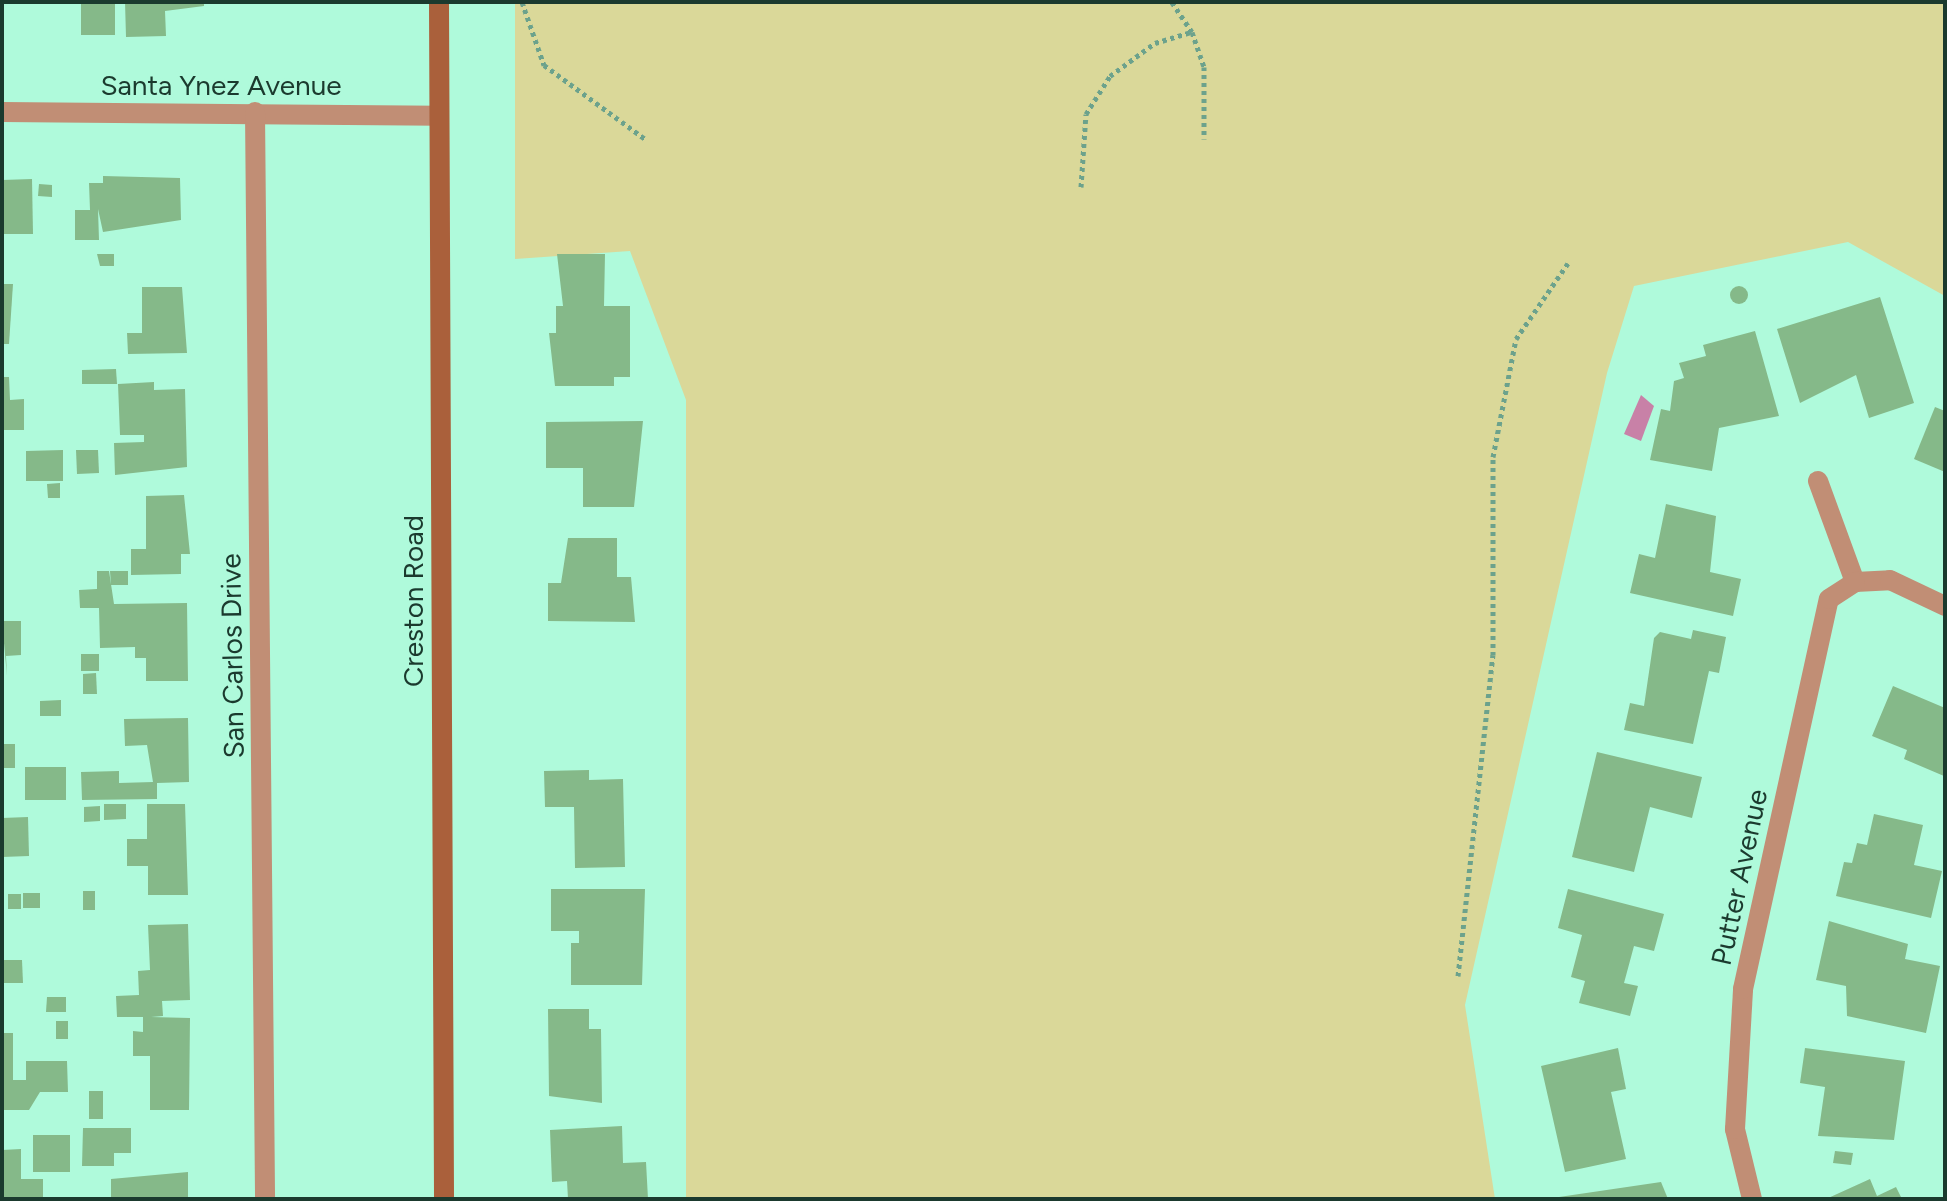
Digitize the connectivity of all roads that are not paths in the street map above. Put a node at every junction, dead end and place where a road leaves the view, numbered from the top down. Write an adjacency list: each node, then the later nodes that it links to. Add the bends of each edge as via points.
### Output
1 (439, 2): 4 (main road, Creston Road)
2 (2, 112): 3 (street, Santa Ynez Avenue)
3 (255, 112): 4 (street, Santa Ynez Avenue); 8 (street, San Carlos Drive)
4 (439, 116): 9 (main road, Creston Road)
5 (1818, 481): 6 (street)
6 (1855, 582): 7 (street, via 1890,580); 10 (street, Putter Avenue, via 1829,599 1743,989 1735,1129)
7 (1945, 606)
8 (265, 1199)
9 (444, 1199)
10 (1752, 1199)

